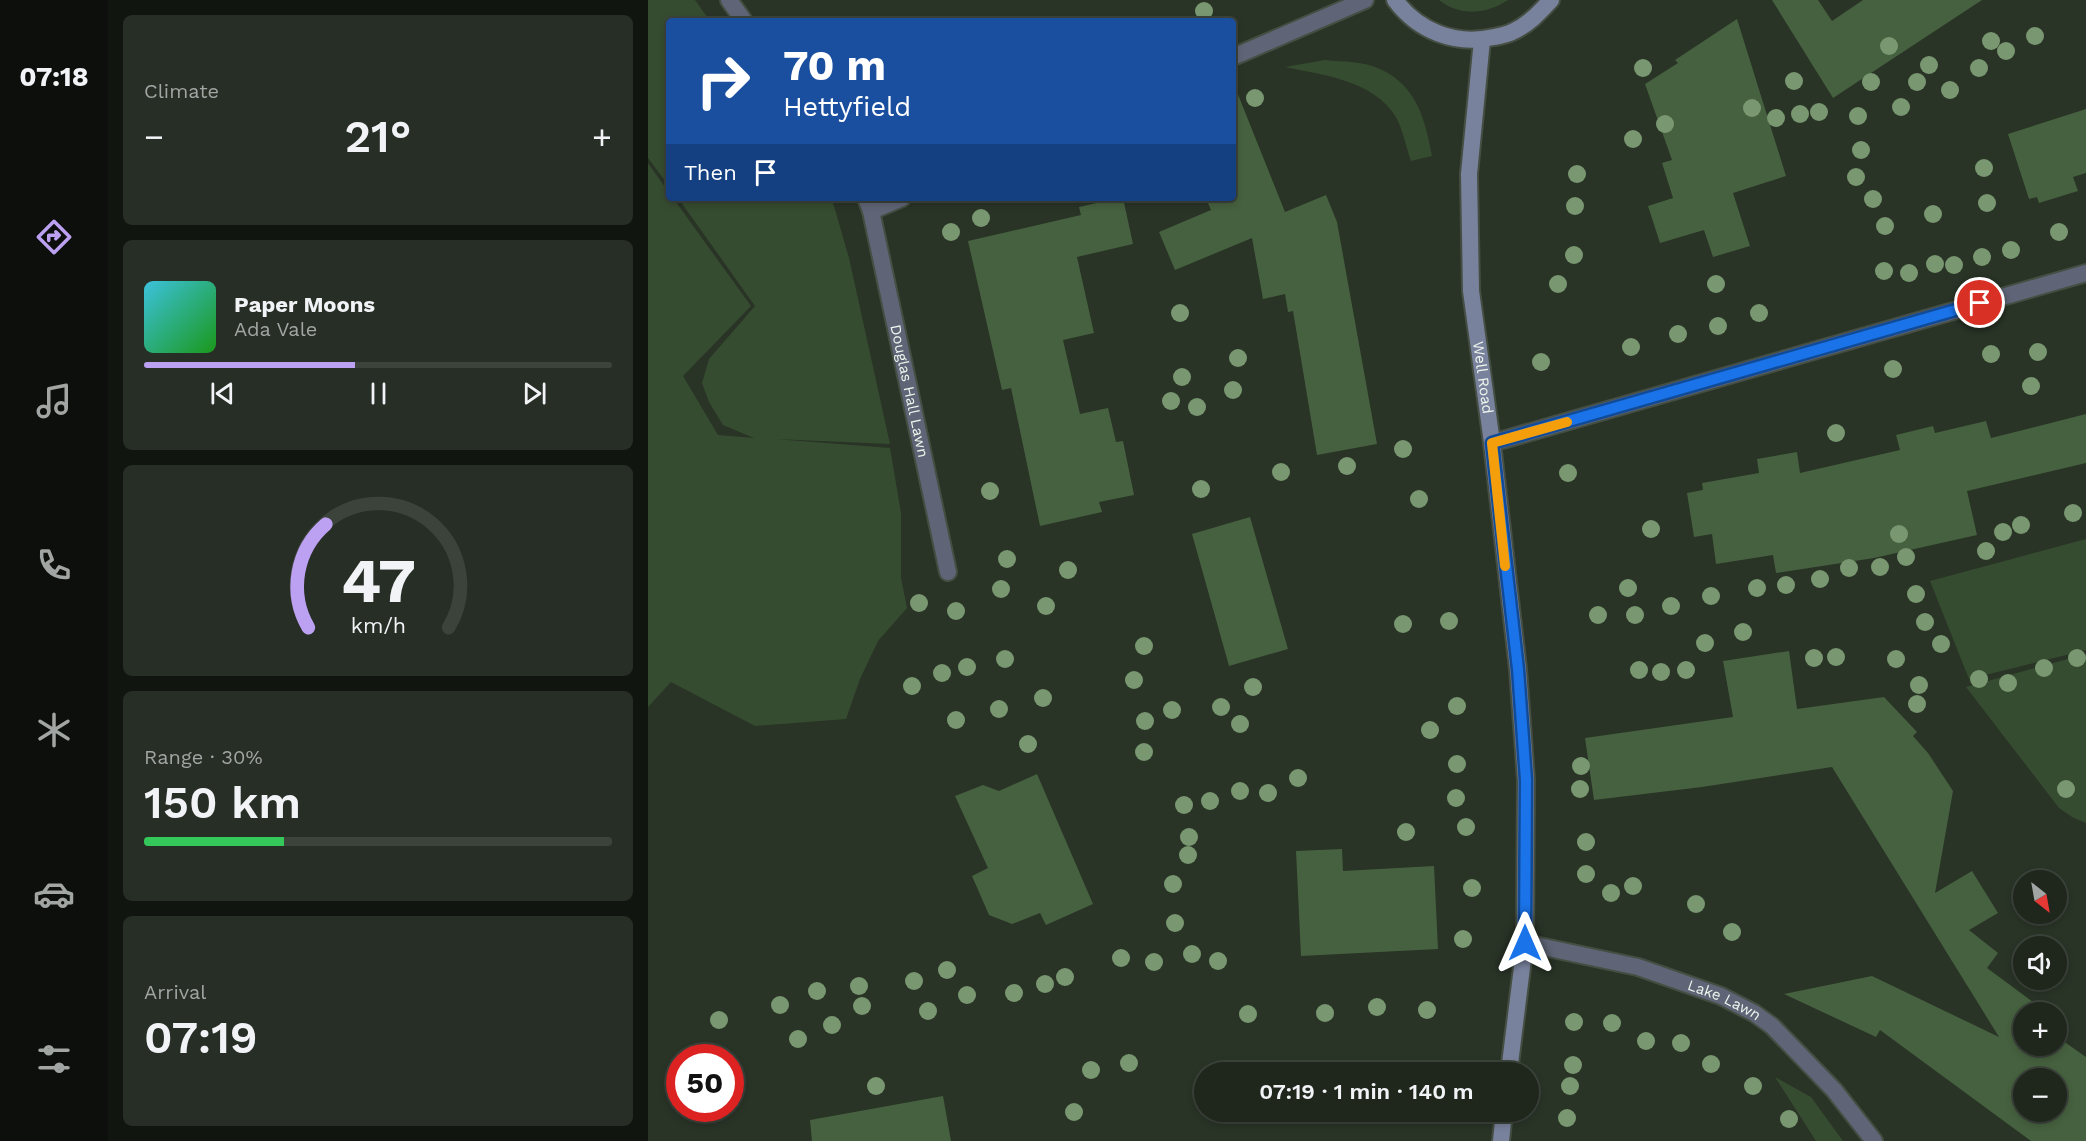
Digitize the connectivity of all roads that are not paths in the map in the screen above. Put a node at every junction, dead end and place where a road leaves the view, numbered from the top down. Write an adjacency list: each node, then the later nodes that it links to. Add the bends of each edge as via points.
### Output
1 (729, 0): 5 (street)
2 (1365, 0): 7 (street)
3 (1395, 0): 6 (main road, via 1428,30 1454,39)
4 (1551, 0): 6 (main road, via 1535,17 1510,33)
5 (742, 18)
6 (1482, 40): 11 (main road, Well Road, via 1469,174 1471,291)
7 (1236, 56)
8 (888, 201): 9 (street, Douglas Hall Lawn)
9 (869, 205): 12 (street, Douglas Hall Lawn)
10 (2086, 273): 11 (street)
11 (1492, 443): 13 (main road, Well Road, via 1518,669 1526,780)
12 (948, 572)
13 (1525, 943): 14 (main road, Well Road); 17 (street, Lake Lawn, via 1638,967 1721,996 1754,1013 1772,1026 1834,1090)
14 (1510, 1062)
15 (1503, 1122): 16 (main road)
16 (1501, 1141)
17 (1874, 1141)

